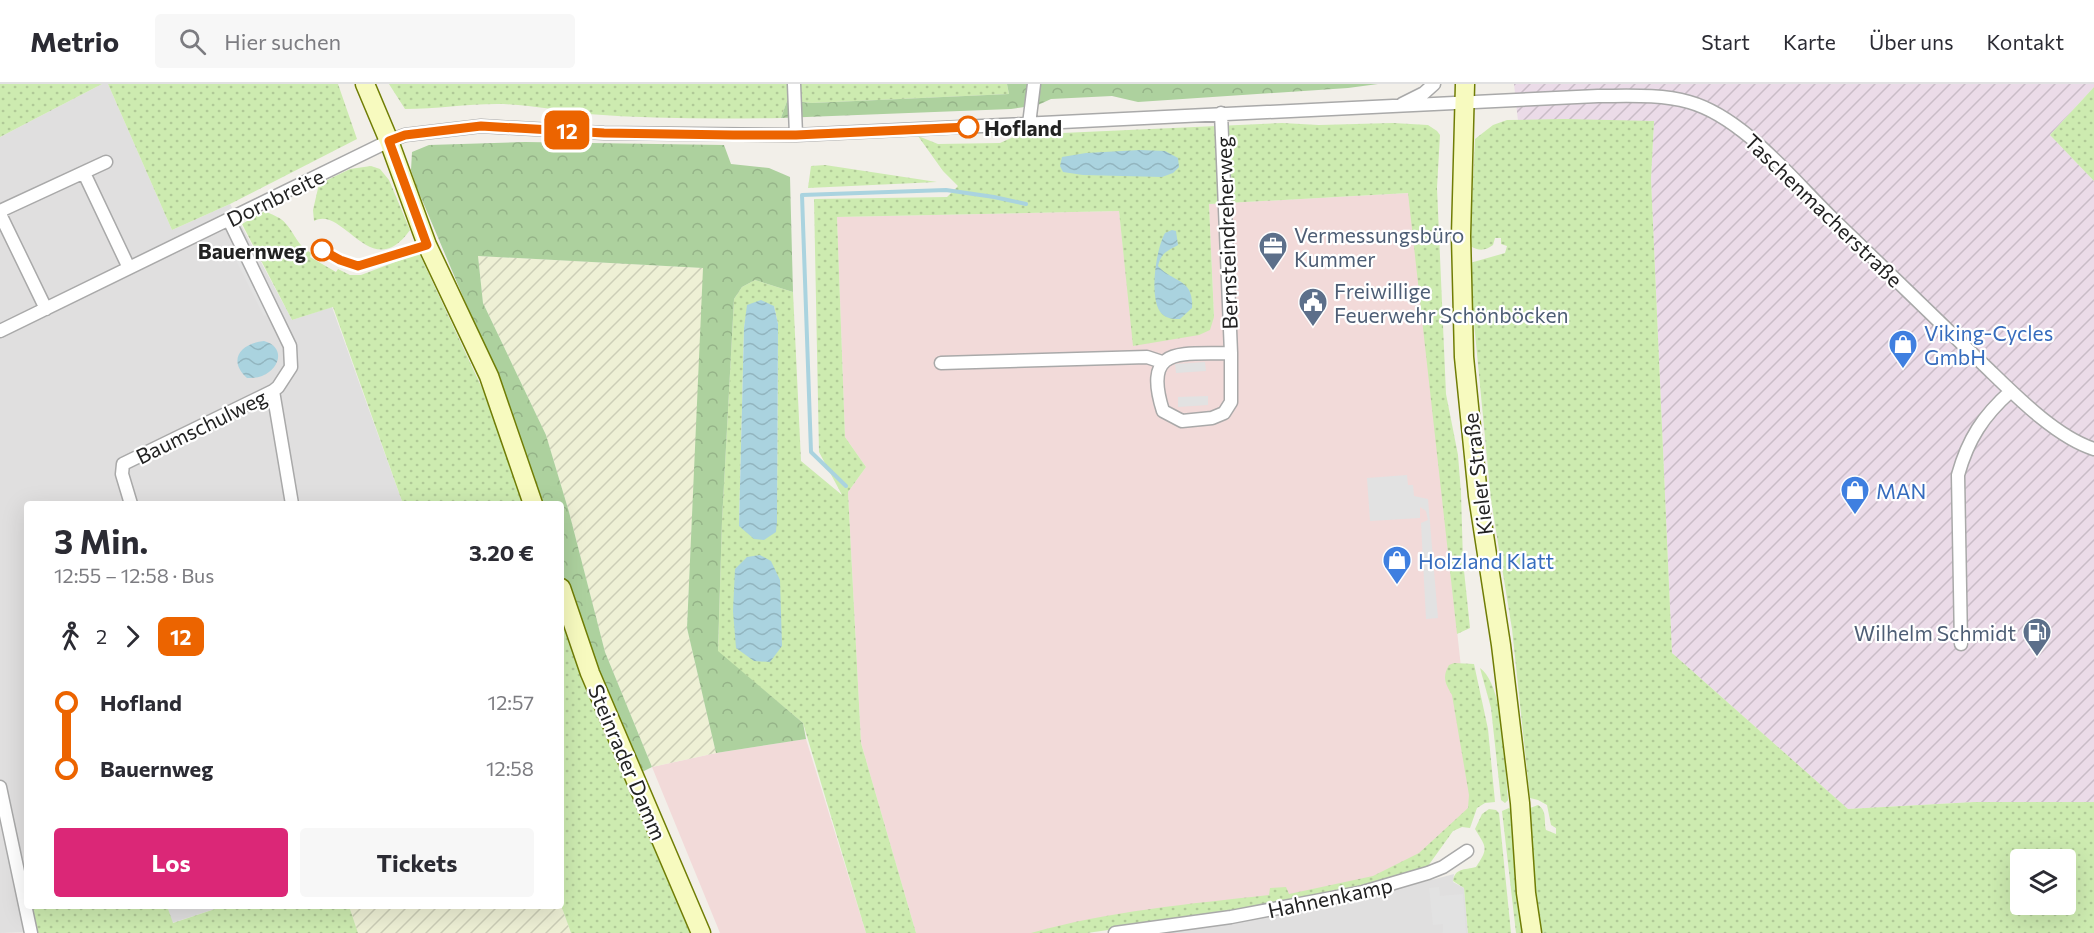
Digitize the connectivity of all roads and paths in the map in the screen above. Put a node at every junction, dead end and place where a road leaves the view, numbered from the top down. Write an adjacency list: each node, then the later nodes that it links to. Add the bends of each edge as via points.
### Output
1 (365, 84): 11 (main road)
2 (794, 84): 10 (street)
3 (1034, 84): 9 (street)
4 (1434, 84): 7 (street)
5 (1465, 84): 6 (main road, Kieler Straße)
6 (1466, 103): 7 (street); 23 (street, Taschenmacherstraße, via 1661,97 1690,102 1717,113 1762,146); 37 (main road, Kieler Straße, via 1461,236 1464,357 1478,496 1520,803)
7 (1397, 106): 8 (street)
8 (1221, 113): 9 (street); 19 (street, Bernsteindreherweg)
9 (1029, 124): 10 (street)
10 (796, 135): 11 (street, via 604,133 481,126 405,135)
11 (389, 141): 15 (street, Dornbreite); 27 (main road, via 427,245 489,376)
12 (106, 162): 13 (street)
13 (84, 173): 14 (street); 16 (street)
14 (0, 212): 17 (street)
15 (229, 220): 16 (street, Dornbreite); 22 (street, Baumschulweg, via 290,346 291,367)
16 (129, 268): 17 (street, Dornbreite)
17 (46, 309): 18 (street, Dornbreite)
18 (0, 331)
19 (1231, 353): 20 (street, Bernsteindreherweg, via 1173,355); 20 (street, Bernsteindreherweg, via 1231,402 1224,413 1212,418 1182,421 1162,411 1158,397)
20 (1162, 362): 21 (street, Bernsteindreherweg, via 1147,357)
21 (941, 363)
22 (273, 391): 25 (street, Baumschulweg, via 123,464); 26 (street)
23 (2012, 391): 24 (street, Taschenmacherstraße, via 2043,419); 29 (street, via 1975,431 1958,475)
24 (2094, 449)
25 (130, 501)
26 (291, 501)
27 (532, 501)
28 (564, 597): 35 (main road, Steinrader Damm, via 590,673)
29 (1961, 644)
30 (0, 788): 32 (street)
31 (1467, 851): 36 (street, Hahnenkamp, via 1435,870 1363,892 1304,905)
32 (24, 900)
33 (26, 909): 34 (street)
34 (31, 933)
35 (701, 933)
36 (1115, 933)
37 (1532, 933)

